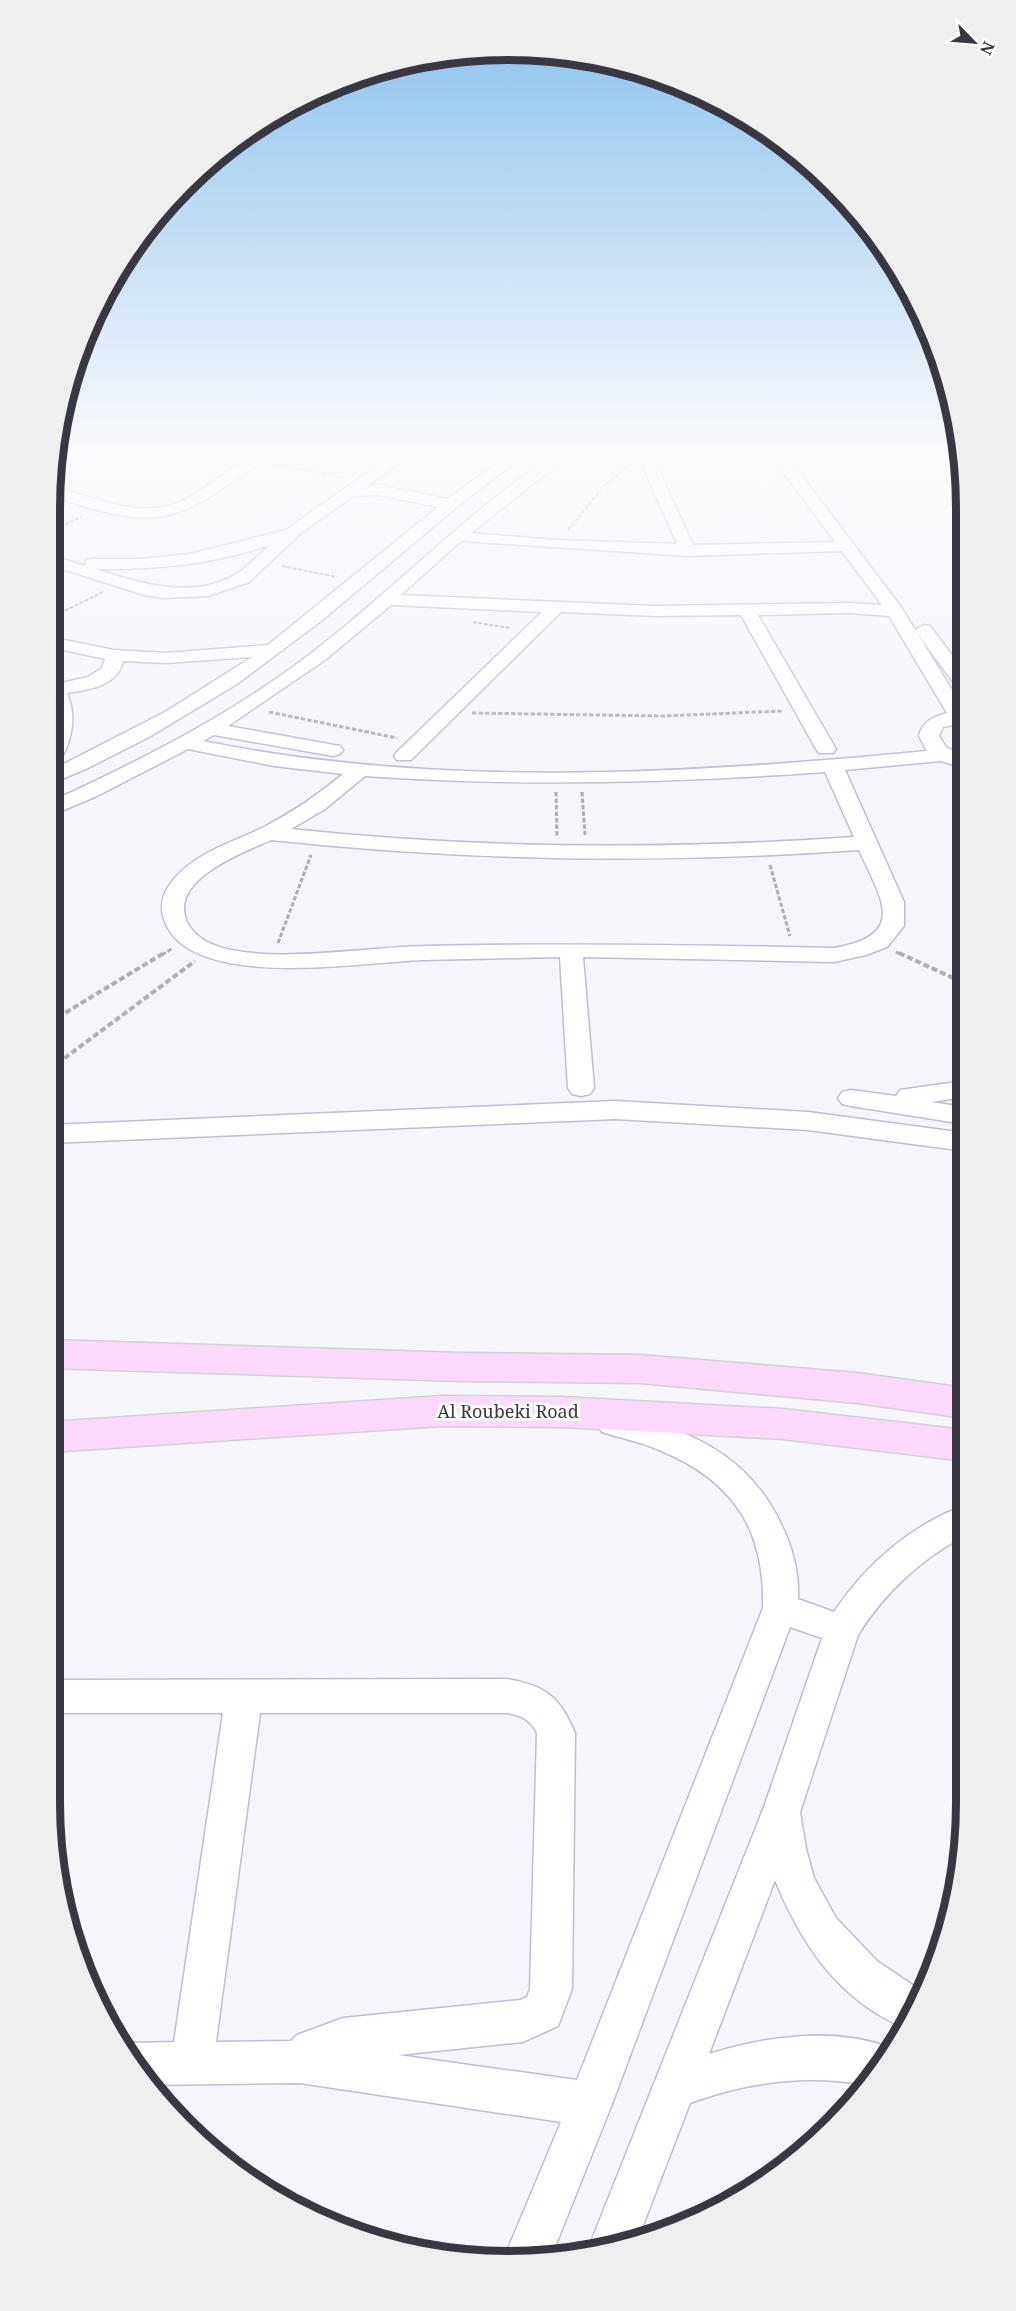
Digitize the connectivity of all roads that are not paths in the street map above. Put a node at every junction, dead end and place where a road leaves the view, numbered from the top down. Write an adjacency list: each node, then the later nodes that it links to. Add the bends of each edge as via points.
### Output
1 (61, 563): 4 (street, via 164,593 208,591 243,578)
2 (95, 563): 3 (street)
3 (160, 563)
4 (259, 563)
5 (380, 563): 16 (street)
6 (427, 563): 9 (street)
7 (859, 563): 10 (street)
8 (873, 563): 18 (street)
9 (403, 585): 10 (street, via 462,595 678,603 825,602); 11 (street)
10 (879, 590): 13 (street)
11 (386, 600): 12 (street); 23 (street, via 321,655)
12 (556, 608): 14 (street); 27 (street)
13 (895, 611): 14 (street, via 850,608); 21 (street)
14 (748, 612): 29 (street)
15 (60, 644): 17 (street)
16 (273, 649): 17 (street, via 220,656); 32 (street, via 149,729)
17 (114, 655): 19 (street, via 116,663 103,677 82,685)
18 (956, 673)
19 (60, 685)
20 (60, 706): 24 (street, via 64,718)
21 (956, 709)
22 (956, 718): 25 (street, via 935,724)
23 (212, 728): 26 (street); 27 (street, via 302,746)
24 (60, 737)
25 (927, 738): 28 (street); 29 (street)
26 (185, 743): 31 (street, via 283,762); 33 (street)
27 (411, 749): 29 (street, via 620,759)
28 (943, 755): 29 (street); 30 (street)
29 (830, 758): 31 (street, via 720,773 582,777); 35 (street)
30 (956, 760)
31 (360, 770): 34 (street, via 312,807)
32 (60, 773)
33 (60, 805)
34 (269, 833): 35 (street, via 436,849 558,854 766,850); 36 (street, via 211,860 188,877 172,898 172,920 186,939 208,952 272,961)
35 (867, 843): 36 (street, via 897,917 891,932 858,951 834,955)
36 (571, 950): 37 (street)
37 (581, 1088)
38 (956, 1090): 39 (street)
39 (851, 1098): 40 (street); 41 (street)
40 (956, 1114)
41 (852, 1126): 42 (street, via 616,1110); 43 (street)
42 (60, 1134)
43 (956, 1141)
44 (60, 1354): 45 (main road, via 640,1369 857,1388)
45 (956, 1402)
46 (562, 1412): 47 (main road, Al Roubeki Road, via 442,1411); 48 (main road, Al Roubeki Road, via 783,1424); 50 (street, via 675,1440 707,1458 735,1481 758,1508 773,1540 781,1573)
47 (60, 1436)
48 (956, 1445)
49 (956, 1524): 51 (street, via 929,1538 880,1578)
50 (780, 1608): 51 (street); 61 (street)
51 (842, 1630): 54 (street)
52 (60, 1696): 53 (street)
53 (244, 1696): 56 (street, via 524,1698 551,1718 556,1733 551,1989 543,2011 523,2021 343,2039 312,2050); 58 (street)
54 (783, 1807): 55 (street, via 784,1847 795,1888 816,1927 846,1964 883,1994); 60 (street)
55 (907, 2007)
56 (300, 2062): 58 (street); 61 (street)
57 (144, 2064): 58 (street)
58 (192, 2064)
59 (872, 2064): 60 (street, via 811,2057 764,2061 718,2070)
60 (675, 2087): 62 (street)
61 (590, 2104): 63 (street)
62 (616, 2238)
63 (530, 2250)

